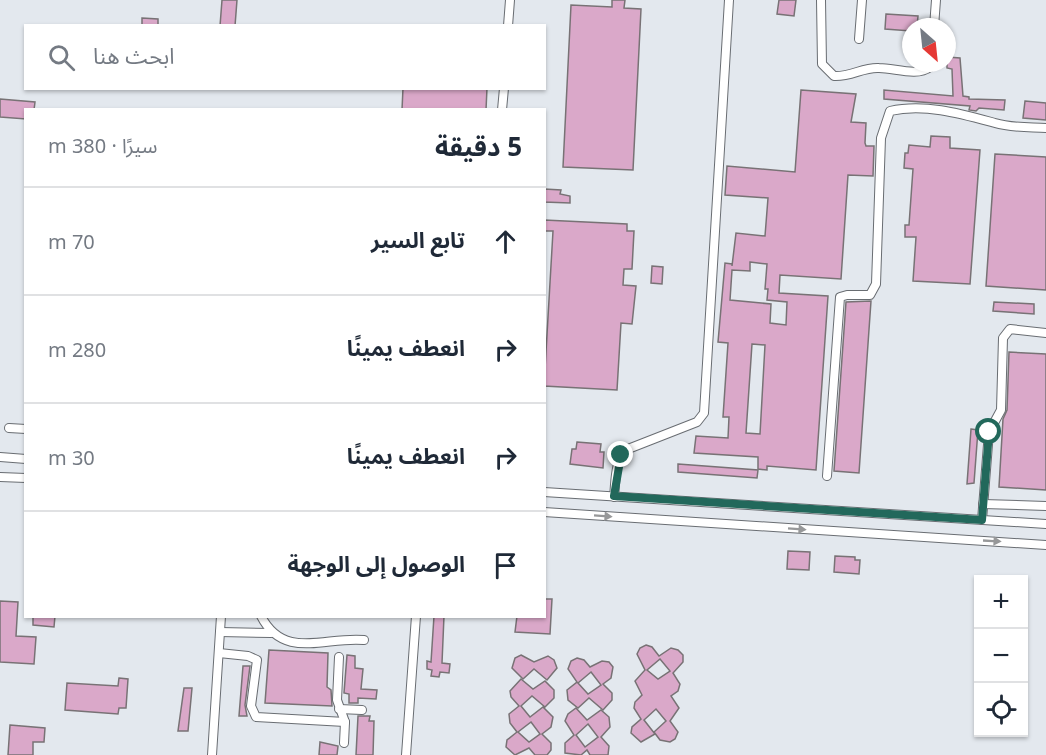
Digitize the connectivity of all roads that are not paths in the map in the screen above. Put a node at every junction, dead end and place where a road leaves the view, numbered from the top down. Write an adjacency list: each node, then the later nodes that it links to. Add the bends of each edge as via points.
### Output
1 (510, 0): 7 (street)
2 (729, 0): 22 (street, via 704,413 697,422 621,455)
3 (821, 0): 9 (street, via 822,64 834,76 854,75 873,68)
4 (862, 0): 8 (street)
5 (936, 0): 6 (street)
6 (935, 18)
7 (508, 24)
8 (859, 39)
9 (902, 70)
10 (504, 90): 11 (street)
11 (502, 108)
12 (1046, 128): 18 (street, via 1006,125 958,113 907,107 890,111 881,138 876,284 870,295 840,297)
13 (1046, 333): 23 (street, via 1010,329 1003,338 1001,410 989,432)
14 (9, 428): 15 (street)
15 (24, 429)
16 (0, 457): 17 (street)
17 (24, 459)
18 (826, 476)
19 (0, 477): 20 (street)
20 (24, 478)
21 (546, 492): 22 (street)
22 (614, 496): 26 (street)
23 (983, 504): 24 (street); 26 (street)
24 (1046, 506)
25 (546, 512): 28 (street, one-way to 28)
26 (982, 520): 27 (street)
27 (1046, 524)
28 (1046, 545)
29 (221, 618): 32 (street)
30 (262, 618): 33 (street)
31 (416, 618): 42 (street)
32 (220, 632): 33 (street); 35 (street)
33 (271, 633): 34 (street, via 286,641)
34 (364, 640)
35 (219, 653): 39 (street, via 257,660 251,706 256,717); 41 (street)
36 (339, 657): 37 (street)
37 (339, 709): 38 (street); 39 (street)
38 (362, 710)
39 (345, 722): 40 (street)
40 (344, 743)
41 (212, 755)
42 (406, 755)

